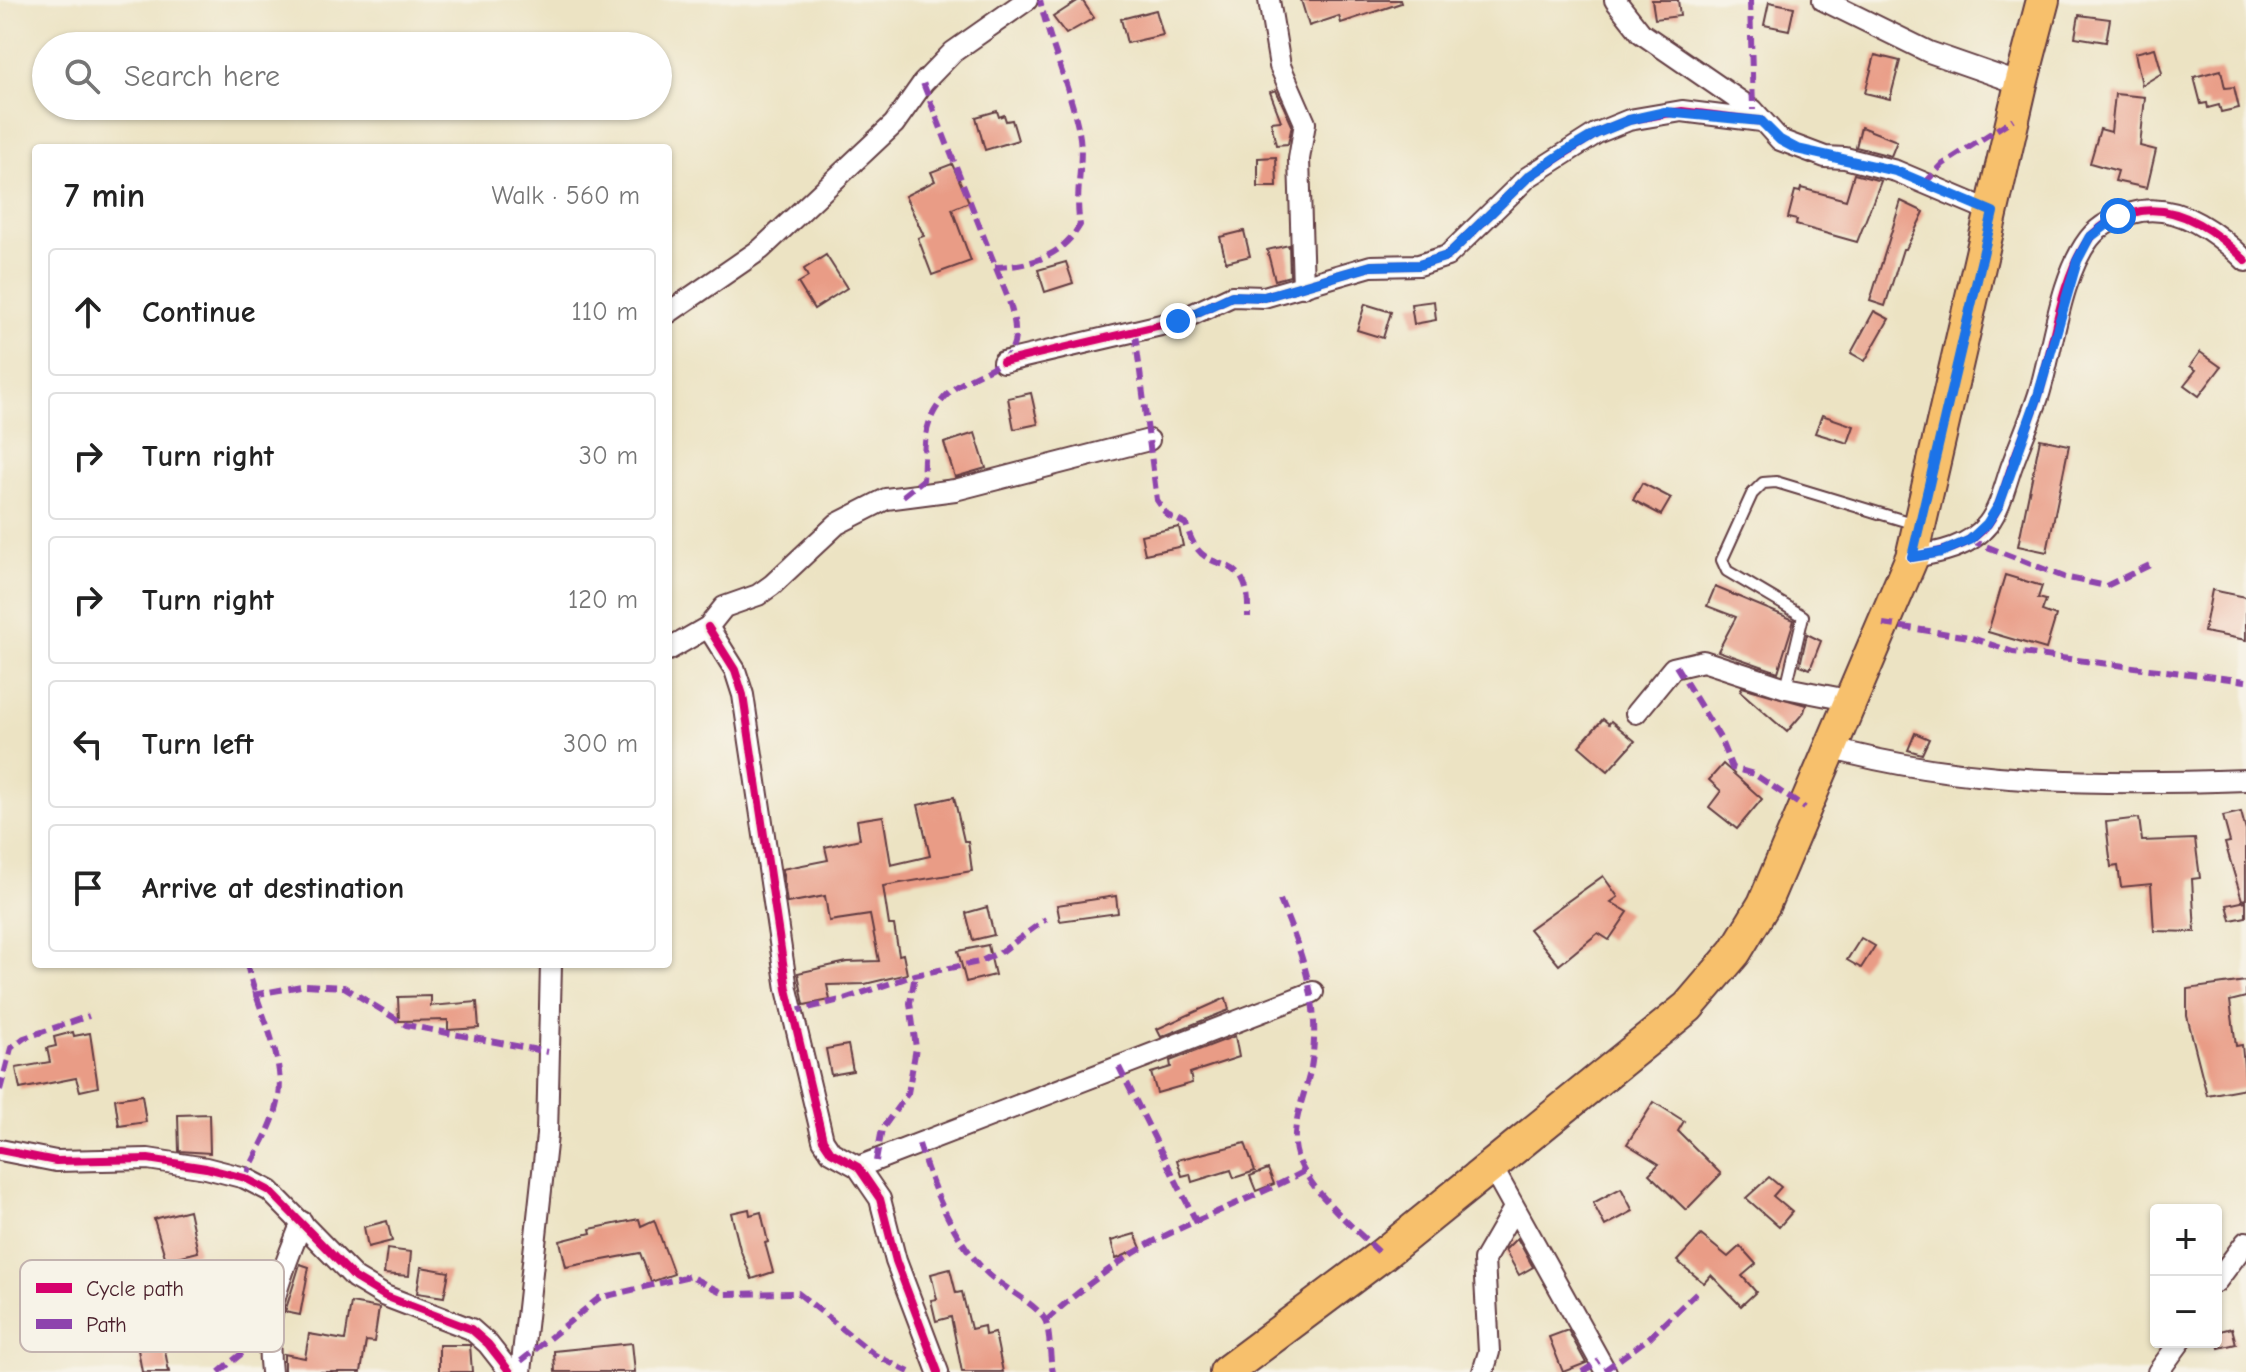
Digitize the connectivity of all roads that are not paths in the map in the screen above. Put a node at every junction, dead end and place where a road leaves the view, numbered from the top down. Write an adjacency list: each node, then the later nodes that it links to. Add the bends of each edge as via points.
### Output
1 (1027, 0): 6 (street)
2 (1269, 0): 13 (street, via 1280,66 1305,123 1299,159)
3 (1615, 0): 8 (street, via 1641,33 1753,110)
4 (1823, 0): 7 (street, via 1929,52)
5 (2043, 0): 7 (main road)
6 (998, 8): 14 (street, via 923,83 894,124 761,249)
7 (2021, 84): 9 (main road)
8 (1761, 121): 9 (street, via 1797,149 1896,171); 13 (street, via 1682,111 1629,120 1597,133 1528,177 1447,256 1419,265 1371,266)
9 (1993, 212): 17 (main road)
10 (2225, 240): 11 (street); 12 (street); 18 (street, via 2177,212 2154,209 2118,216 2089,238 2068,286 2038,396 1999,505 1970,540)
11 (2246, 243)
12 (2246, 261)
13 (1303, 287): 15 (street, via 1256,298 1232,296 1178,321)
14 (672, 310)
15 (1003, 362)
16 (1149, 440): 19 (street, via 955,490 886,499 837,524 772,585 724,607)
17 (1917, 525): 18 (main road); 21 (lane, via 1776,482 1763,483 1752,494 1722,560 1727,571 1803,616)
18 (1912, 557): 22 (main road)
19 (708, 627): 20 (street); 29 (street, via 735,670 743,695 787,989 823,1140 831,1152)
20 (672, 648)
21 (1786, 688): 22 (street); 23 (street, via 1715,664 1687,663 1673,668)
22 (1848, 700): 24 (main road)
23 (1636, 713)
24 (1830, 748): 25 (street, via 1909,767 2007,776); 30 (main road, via 1764,904 1735,952 1688,1007)
25 (2246, 780)
26 (551, 968): 40 (street, via 547,1135)
27 (1313, 992): 29 (street)
28 (0, 1150): 32 (street, via 56,1161 148,1159 206,1168 270,1191)
29 (858, 1167): 41 (street, via 880,1199 896,1261)
30 (1492, 1167): 31 (street); 42 (main road)
31 (1513, 1210): 43 (street, via 1484,1260 1489,1352); 44 (street)
32 (302, 1222): 34 (street); 39 (street, via 355,1278 385,1296 471,1329)
33 (2246, 1242): 35 (street)
34 (284, 1267)
35 (2220, 1276)
36 (2176, 1348): 45 (street)
37 (269, 1352): 38 (street)
38 (271, 1372)
39 (510, 1372)
40 (521, 1372)
41 (938, 1372)
42 (1226, 1372)
43 (1483, 1372)
44 (1606, 1372)
45 (2158, 1372)

